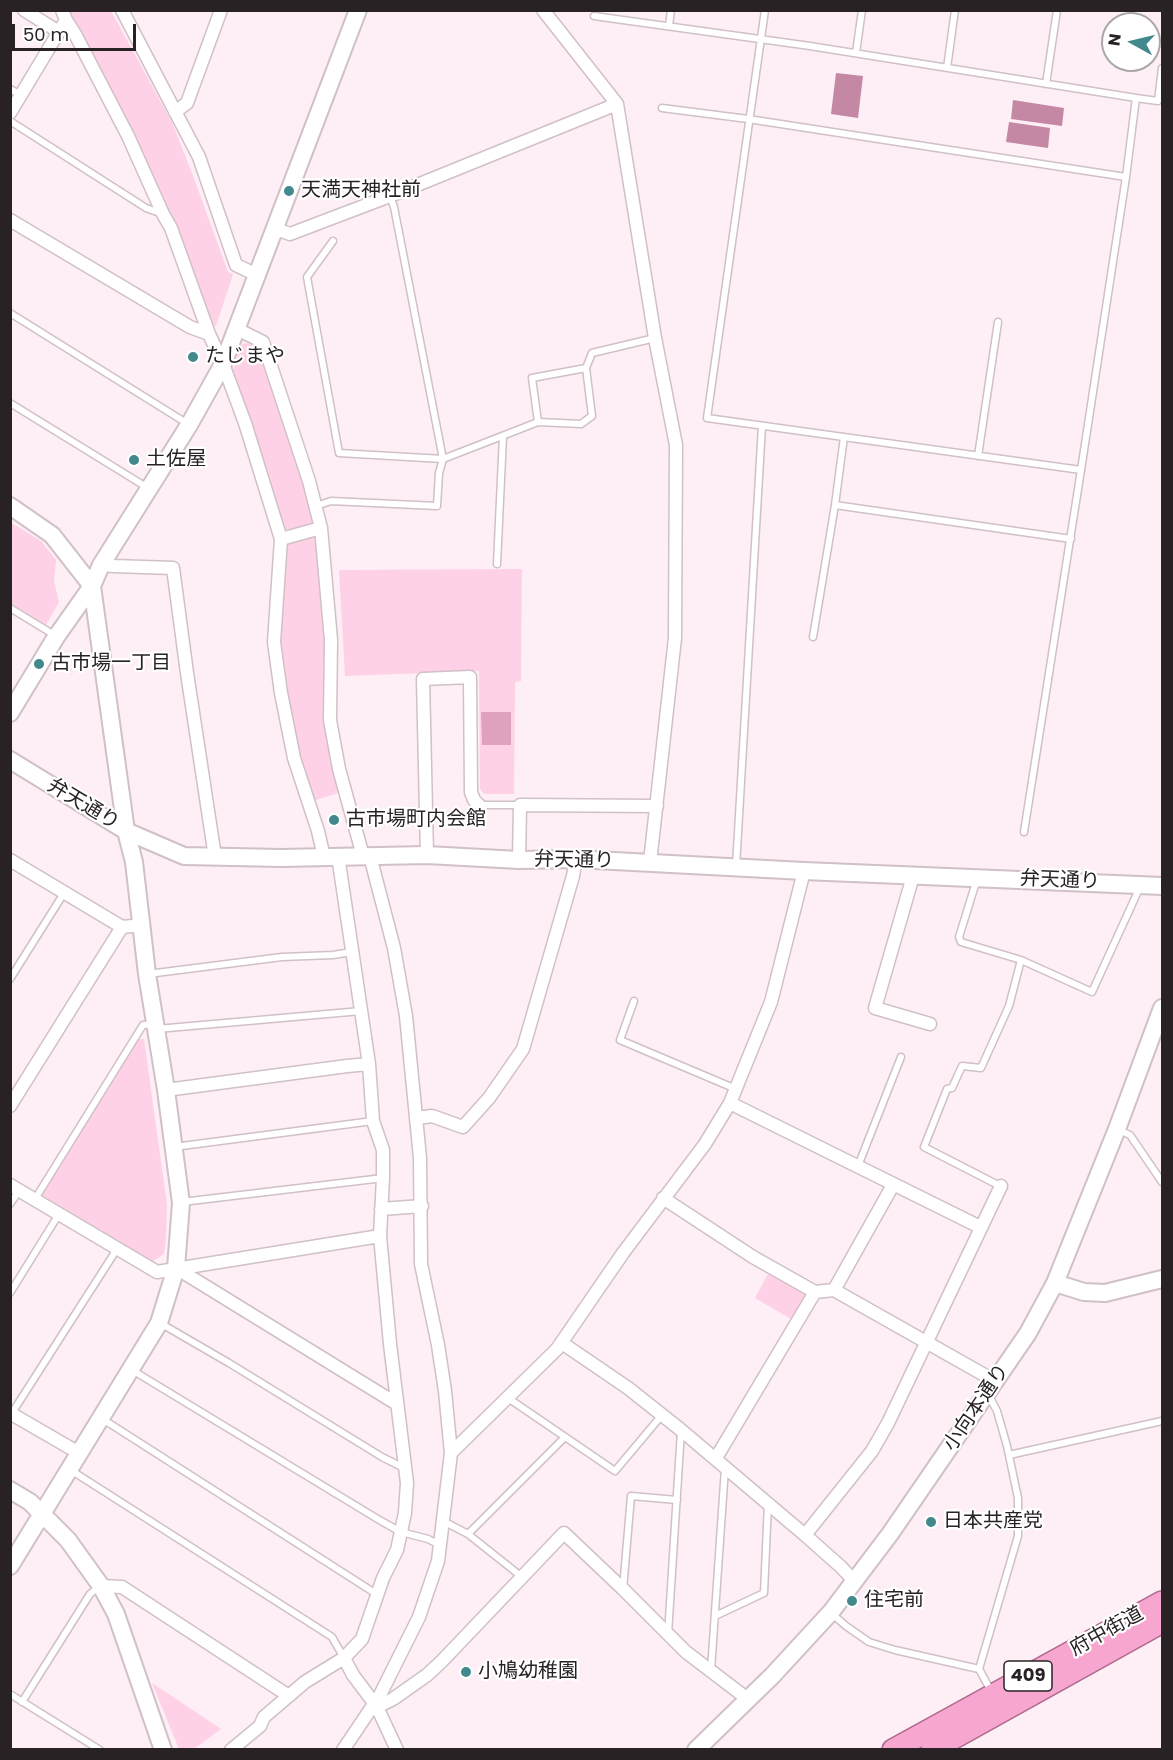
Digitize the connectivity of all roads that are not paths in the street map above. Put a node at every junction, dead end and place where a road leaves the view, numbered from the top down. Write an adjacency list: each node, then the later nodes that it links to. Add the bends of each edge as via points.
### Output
1 (24, 10): 14 (street)
2 (122, 10): 25 (street)
3 (221, 10): 25 (street, via 187,104)
4 (358, 10): 33 (street)
5 (543, 10): 23 (street)
6 (671, 10): 13 (lane)
7 (765, 10): 15 (lane)
8 (862, 10): 16 (lane)
9 (955, 10): 17 (lane)
10 (1057, 10): 19 (lane)
11 (64, 15): 14 (street); 31 (street, via 128,136)
12 (594, 16): 13 (lane)
13 (669, 26): 15 (lane)
14 (58, 32): 20 (street)
15 (759, 40): 16 (lane); 27 (lane)
16 (855, 53): 17 (lane)
17 (947, 68): 19 (lane)
18 (1162, 68): 22 (lane)
19 (1046, 84): 21 (lane)
20 (16, 92): 26 (street)
21 (1136, 98): 22 (lane); 29 (lane)
22 (1160, 101)
23 (617, 104): 30 (street); 40 (street)
24 (662, 108): 27 (lane)
25 (176, 112): 35 (street, via 199,157 236,265)
26 (10, 113)
27 (748, 119): 29 (lane); 46 (lane, via 706,418)
28 (10, 121): 31 (lane, via 146,208)
29 (1126, 177): 51 (lane)
30 (390, 196): 33 (street, via 290,234); 50 (lane)
31 (163, 214): 39 (street)
32 (10, 220): 39 (street, via 190,327)
33 (276, 229): 35 (street)
34 (333, 241): 50 (lane, via 307,277 339,453)
35 (257, 275): 38 (street)
36 (10, 313): 45 (lane)
37 (998, 322): 49 (lane)
38 (237, 329): 41 (street); 55 (street, via 263,342)
39 (209, 334): 41 (street)
40 (655, 338): 42 (lane, via 592,353); 69 (street, via 676,445 675,638)
41 (223, 364): 45 (street); 57 (street)
42 (585, 368): 44 (lane, via 532,378); 44 (lane, via 592,416 581,424)
43 (10, 403): 52 (lane)
44 (538, 422): 47 (lane)
45 (189, 425): 52 (street)
46 (762, 426): 48 (lane); 80 (lane)
47 (503, 436): 50 (lane); 59 (lane)
48 (843, 437): 49 (lane); 53 (lane)
49 (978, 456): 51 (lane)
50 (443, 459): 55 (lane, via 437,506 331,501)
51 (1081, 470): 58 (lane)
52 (148, 489): 60 (street)
53 (835, 505): 58 (lane); 64 (lane)
54 (10, 506): 61 (street, via 52,536)
55 (316, 506): 56 (street)
56 (321, 528): 57 (street); 73 (street, via 331,640 330,720 339,769)
57 (281, 539): 75 (street, via 274,642 281,693 294,759)
58 (1071, 539): 71 (lane)
59 (497, 564)
60 (100, 565): 61 (street); 74 (street, via 173,568)
61 (92, 586): 63 (street); 70 (street)
62 (10, 608): 63 (lane)
63 (56, 637): 65 (street)
64 (813, 637)
65 (10, 713)
66 (10, 760): 70 (street, 弁天通り)
67 (479, 804): 68 (lane); 72 (street, via 471,792 470,677 423,679)
68 (520, 806): 69 (street, via 535,801); 78 (street)
69 (657, 806): 79 (street)
70 (126, 831): 74 (street, 弁天通り, via 184,856); 87 (street)
71 (1024, 832)
72 (427, 855): 73 (street, 弁天通り); 78 (street, 弁天通り)
73 (366, 856): 75 (street, 弁天通り); 104 (street, via 394,948)
74 (215, 857): 75 (street, 弁天通り)
75 (331, 857): 89 (street)
76 (576, 859): 78 (street, 弁天通り); 79 (street, 弁天通り); 104 (street, via 523,1049 463,1127 432,1116)
77 (10, 860): 86 (street)
78 (519, 860)
79 (650, 862): 80 (street, 弁天通り)
80 (736, 868): 81 (street, 弁天通り)
81 (804, 871): 82 (street, 弁天通り); 100 (street, via 771,1002)
82 (913, 876): 83 (street, 弁天通り); 96 (street, via 875,1008)
83 (977, 878): 84 (street, 弁天通り); 90 (lane, via 959,937 961,942)
84 (1142, 885): 85 (street, 弁天通り); 90 (lane, via 1092,992)
85 (1162, 886)
86 (64, 893): 88 (street); 92 (lane)
87 (142, 925): 88 (street); 91 (street)
88 (122, 927): 103 (street)
89 (352, 952): 91 (lane); 95 (street)
90 (1021, 960): 112 (lane, via 1009,1006 981,1068 962,1066 952,1088 947,1089 924,1147)
91 (147, 974): 97 (street)
92 (10, 979)
93 (634, 1001): 100 (lane, via 620,1040)
94 (1162, 1008): 106 (street, 小向本通り)
95 (361, 1011): 97 (lane); 99 (street)
96 (930, 1024)
97 (156, 1027): 101 (street); 115 (lane, via 142,1025)
98 (901, 1057): 108 (lane)
99 (369, 1064): 101 (street); 105 (street)
100 (736, 1089): 102 (street)
101 (166, 1090): 107 (street)
102 (730, 1103): 108 (street); 114 (street, via 705,1144)
103 (10, 1106)
104 (417, 1118): 118 (street)
105 (373, 1121): 107 (lane); 109 (street, via 383,1150)
106 (1117, 1129): 110 (lane, via 1130,1135); 126 (street, 小向本通り)
107 (174, 1147): 116 (street)
108 (858, 1167): 111 (street)
109 (383, 1178): 116 (lane); 119 (street)
110 (1162, 1182)
111 (893, 1185): 121 (street); 127 (street)
112 (1001, 1186): 121 (street)
113 (15, 1187): 115 (street); 117 (lane)
114 (663, 1198): 128 (street); 132 (street)
115 (35, 1199): 120 (street)
116 (181, 1203): 124 (street)
117 (10, 1204)
118 (422, 1206): 119 (street); 144 (street, via 421,1264 438,1345)
119 (381, 1209): 122 (street)
120 (59, 1214): 123 (street); 129 (lane)
121 (980, 1227): 131 (street)
122 (380, 1236): 124 (street); 136 (street)
123 (117, 1249): 124 (street, via 157,1272); 137 (lane)
124 (176, 1268): 130 (street); 136 (street)
125 (1162, 1279): 126 (street, via 1095,1294)
126 (1055, 1283): 134 (street, 小向本通り, via 1028,1333)
127 (834, 1290): 128 (street); 131 (street)
128 (815, 1292): 146 (street)
129 (10, 1293)
130 (159, 1323): 133 (street); 147 (lane)
131 (927, 1341): 134 (street); 156 (street, via 872,1451)
132 (562, 1343): 135 (street); 138 (street, via 590,1358)
133 (131, 1369): 139 (street); 154 (lane)
134 (991, 1387): 145 (lane); 160 (street, 小向本通り)
135 (508, 1398): 142 (lane); 144 (street)
136 (397, 1404): 147 (street)
137 (11, 1413): 143 (street)
138 (662, 1415): 141 (street); 142 (lane, via 615,1471)
139 (100, 1418): 143 (street); 163 (lane)
140 (1162, 1421): 145 (lane)
141 (681, 1430): 146 (street); 150 (lane)
142 (565, 1437): 155 (lane)
143 (79, 1453): 148 (street)
144 (451, 1453): 153 (street)
145 (1009, 1455): 170 (lane, via 1018,1498 1018,1536)
146 (721, 1462): 151 (street); 166 (lane)
147 (405, 1468): 154 (street)
148 (69, 1469): 152 (street); 169 (lane, via 332,1637)
149 (10, 1490): 152 (street)
150 (676, 1500): 162 (lane, via 631,1496); 168 (lane)
151 (768, 1503): 156 (street); 166 (lane, via 764,1593)
152 (42, 1515): 158 (street); 161 (street, via 69,1540)
153 (443, 1521): 155 (lane); 157 (street)
154 (401, 1532): 157 (lane); 163 (street)
155 (468, 1534): 159 (lane)
156 (805, 1535): 160 (street)
157 (441, 1545): 177 (street, via 419,1617)
158 (10, 1566)
159 (522, 1577): 162 (street, via 564,1533); 177 (street, via 426,1675 393,1700)
160 (855, 1582): 165 (street, 小向本通り)
161 (101, 1586): 174 (street, via 122,1587); 176 (lane, via 90,1594); 179 (street, via 116,1614)
162 (623, 1589): 168 (street)
163 (378, 1595): 169 (street, via 362,1639)
164 (1162, 1602): 173 (highway, 府中街道 / 409)
165 (831, 1612): 170 (lane, via 869,1642); 175 (street, 小向本通り)
166 (715, 1616): 171 (lane)
167 (1162, 1622): 185 (highway, 府中街道 / 409)
168 (668, 1634): 171 (street)
169 (344, 1658): 174 (street); 177 (street)
170 (979, 1669): 173 (lane)
171 (711, 1671): 175 (street)
172 (10, 1694): 176 (lane)
173 (993, 1695): 184 (highway, 府中街道 / 409)
174 (289, 1696): 180 (street)
175 (750, 1700): 183 (street, 小向本通り)
176 (22, 1702): 178 (lane)
177 (375, 1706): 181 (street); 182 (street)
178 (100, 1749)
179 (163, 1749)
180 (231, 1749)
181 (343, 1749)
182 (397, 1749)
183 (696, 1749)
184 (893, 1749)
185 (932, 1749)

